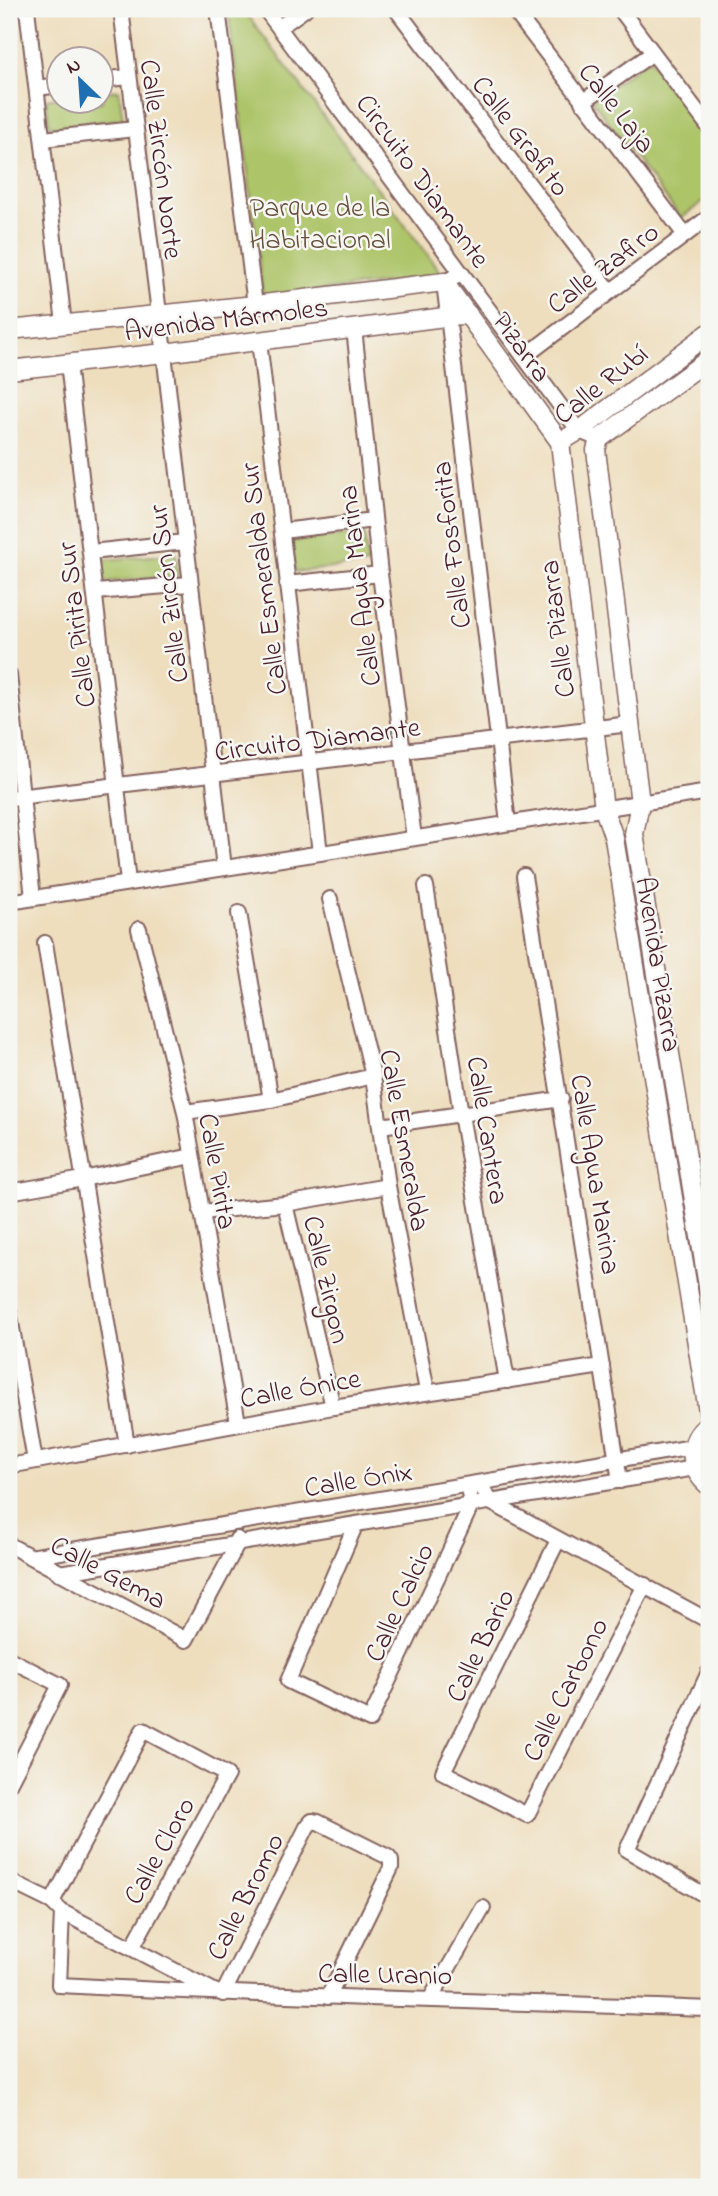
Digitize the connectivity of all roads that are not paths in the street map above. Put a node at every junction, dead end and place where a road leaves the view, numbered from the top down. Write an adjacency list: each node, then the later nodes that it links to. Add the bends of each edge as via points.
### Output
1 (27, 9): 14 (street)
2 (121, 9): 11 (street, Calle Zircón Norte)
3 (218, 9): 24 (street)
4 (265, 9): 9 (street, Circuito Diamante)
5 (305, 9): 9 (street)
6 (396, 9): 23 (street, Calle Grafito)
7 (513, 9): 15 (street, Calle Laja)
8 (620, 9): 10 (street)
9 (280, 27): 21 (street, Circuito Diamante)
10 (653, 53): 15 (street); 16 (street)
11 (128, 77): 12 (street); 17 (street, Calle Zircón Norte)
12 (116, 78)
13 (46, 87): 14 (street)
14 (37, 88): 18 (street)
15 (582, 102): 20 (street, Calle Laja)
16 (709, 127)
17 (135, 129): 18 (street); 26 (street, Calle Zircón Norte)
18 (43, 139): 28 (street)
19 (709, 217): 20 (street, Calle Zafiro)
20 (685, 235): 23 (street, Calle Zafiro)
21 (462, 274): 22 (street); 34 (street, Circuito Diamante)
22 (444, 282): 24 (street, Avenida Mármoles); 25 (street, Pizarra); 27 (street, Calle Fosforita)
23 (610, 291): 34 (street, Calle Zafiro)
24 (255, 305): 26 (street, Avenida Mármoles)
25 (468, 314): 27 (street, Pizarra); 39 (street, Pizarra)
26 (158, 315): 28 (street, Avenida Mármoles); 33 (street, Calle Zircón Sur)
27 (449, 317): 29 (street, Avenida Mármoles); 52 (street, Calle Fosforita)
28 (64, 324): 30 (street, Avenida Mármoles)
29 (354, 328): 32 (street, Avenida Mármoles); 41 (street, Calle Agua Marina)
30 (9, 330)
31 (709, 333): 38 (street, Calle Rubí)
32 (258, 341): 33 (street, Avenida Mármoles); 42 (street, Calle Esmeralda Sur)
33 (164, 354): 36 (street, Avenida Mármoles); 43 (street, Calle Zircón Sur)
34 (524, 356): 38 (street, Circuito Diamante)
35 (709, 359): 40 (street, Calle Rubí)
36 (68, 363): 37 (street, Avenida Mármoles); 44 (street, Calle Pirita Sur)
37 (9, 370)
38 (579, 431): 39 (street, Calle Rubí); 40 (street)
39 (560, 442): 40 (street, Calle Rubí); 51 (street, Calle Pizarra)
40 (598, 444): 50 (street)
41 (374, 520): 42 (street); 45 (street, Calle Agua Marina)
42 (282, 531): 47 (street, Calle Esmeralda Sur)
43 (185, 542): 44 (street); 46 (street, Calle Zircón Sur)
44 (91, 552): 48 (street, Calle Pirita Sur)
45 (380, 574): 47 (street); 53 (street, Calle Agua Marina)
46 (189, 584): 48 (street); 55 (street, Calle Zircón Sur)
47 (287, 584): 54 (street, Calle Esmeralda Sur)
48 (96, 592): 56 (street, Calle Pirita Sur)
49 (9, 675): 58 (street)
50 (631, 724): 51 (street, Circuito Diamante); 59 (street)
51 (595, 729): 52 (street, Circuito Diamante); 60 (street, Calle Pizarra)
52 (497, 741): 53 (street, Circuito Diamante); 61 (street, Calle Fosforita)
53 (403, 752): 54 (street, Circuito Diamante); 63 (street, Calle Agua Marina)
54 (308, 763): 55 (street, Circuito Diamante); 65 (street, Calle Esmeralda Sur)
55 (214, 775): 56 (street, Circuito Diamante); 66 (street, Calle Zircón Sur)
56 (118, 786): 58 (street, Circuito Diamante); 68 (street, Calle Pirita Sur)
57 (709, 792): 59 (street)
58 (16, 797): 70 (street)
59 (640, 803): 60 (street); 62 (street, Avenida Pizarra)
60 (604, 809): 61 (street); 64 (street, Avenida Pizarra)
61 (508, 823): 63 (street)
62 (634, 834): 64 (street); 76 (street, Avenida Pizarra)
63 (414, 838): 65 (street)
64 (614, 838): 77 (street, Avenida Pizarra)
65 (320, 853): 66 (street)
66 (224, 868): 68 (street)
67 (524, 876): 79 (street, Calle Agua Marina)
68 (128, 882): 70 (street)
69 (426, 886): 82 (street, Calle Cantera)
70 (33, 898): 72 (street)
71 (330, 899): 78 (street, Calle Esmeralda)
72 (9, 902)
73 (239, 914): 80 (street)
74 (139, 929): 81 (street, Calle Pirita)
75 (45, 943): 85 (street)
76 (667, 1043): 77 (street); 90 (street, Avenida Pizarra)
77 (647, 1046): 91 (street, Avenida Pizarra)
78 (373, 1076): 80 (street); 83 (street, Calle Esmeralda)
79 (561, 1099): 82 (street); 94 (street, Calle Agua Marina)
80 (271, 1100): 81 (street)
81 (185, 1112): 84 (street, Calle Pirita)
82 (461, 1114): 83 (street); 95 (street, Calle Cantera)
83 (381, 1126): 86 (street, Calle Esmeralda)
84 (192, 1156): 85 (street); 89 (street, Calle Pirita)
85 (83, 1179): 87 (street); 101 (street)
86 (388, 1186): 88 (street, Calle Zirgon); 96 (street, Calle Esmeralda)
87 (9, 1192)
88 (285, 1204): 89 (street, Calle Zirgon); 97 (street, Calle Zirgon)
89 (201, 1212): 99 (street, Calle Pirita)
90 (698, 1225): 91 (street); 92 (street, Avenida Pizarra)
91 (677, 1228): 98 (street, Avenida Pizarra)
92 (709, 1292)
93 (9, 1311): 104 (street)
94 (601, 1366): 95 (street, Calle Ónice); 103 (street, Calle Agua Marina)
95 (507, 1381): 96 (street, Calle Ónice)
96 (426, 1391): 97 (street, Calle Ónice)
97 (333, 1406): 99 (street, Calle Ónice)
98 (709, 1418)
99 (238, 1423): 101 (street, Calle Ónice)
100 (709, 1424): 102 (street)
101 (127, 1445): 104 (street, Calle Ónice)
102 (693, 1447): 103 (street, Calle Ónix); 106 (street)
103 (617, 1459): 107 (street, Calle Agua Marina); 108 (street, Calle Ónix)
104 (35, 1461): 105 (street, Calle Ónice)
105 (9, 1466)
106 (695, 1468): 107 (street, Calle Ónix); 109 (street)
107 (620, 1481): 110 (street, Calle Ónix)
108 (473, 1484): 110 (street); 111 (street); 112 (street, Calle Ónix)
109 (709, 1486)
110 (492, 1503): 111 (street, Calle Ónix); 114 (street)
111 (471, 1506): 113 (street, Calle Ónix); 113 (street, Calle Calcio, via 370,1720 288,1681)
112 (236, 1523): 115 (street); 117 (street, Calle Ónix)
113 (355, 1526): 115 (street, Calle Ónix)
114 (558, 1539): 119 (street); 124 (street, Calle Bario, via 443,1772)
115 (238, 1543): 118 (street, Calle Ónix); 118 (street, Calle Gema, via 186,1640)
116 (9, 1545): 117 (street, Calle Gema)
117 (30, 1557): 118 (street, Calle Gema)
118 (59, 1573)
119 (645, 1585): 120 (street); 124 (street, Calle Carbono)
120 (709, 1621)
121 (9, 1659): 123 (street, via 60,1685)
122 (709, 1672): 126 (street, via 627,1850 701,1893)
123 (9, 1784)
124 (527, 1815)
125 (10, 1882): 127 (street)
126 (708, 1892)
127 (57, 1907): 129 (street); 129 (street, Calle Cloro, via 143,1730 227,1775); 130 (street, Calle Uranio, via 59,1985)
128 (483, 1908): 132 (street)
129 (132, 1948): 130 (street)
130 (221, 1994): 131 (street, Calle Uranio); 131 (street, Calle Bromo, via 312,1821 391,1861)
131 (328, 1997): 132 (street, Calle Uranio)
132 (431, 1998): 133 (street, Calle Uranio)
133 (709, 2009)

